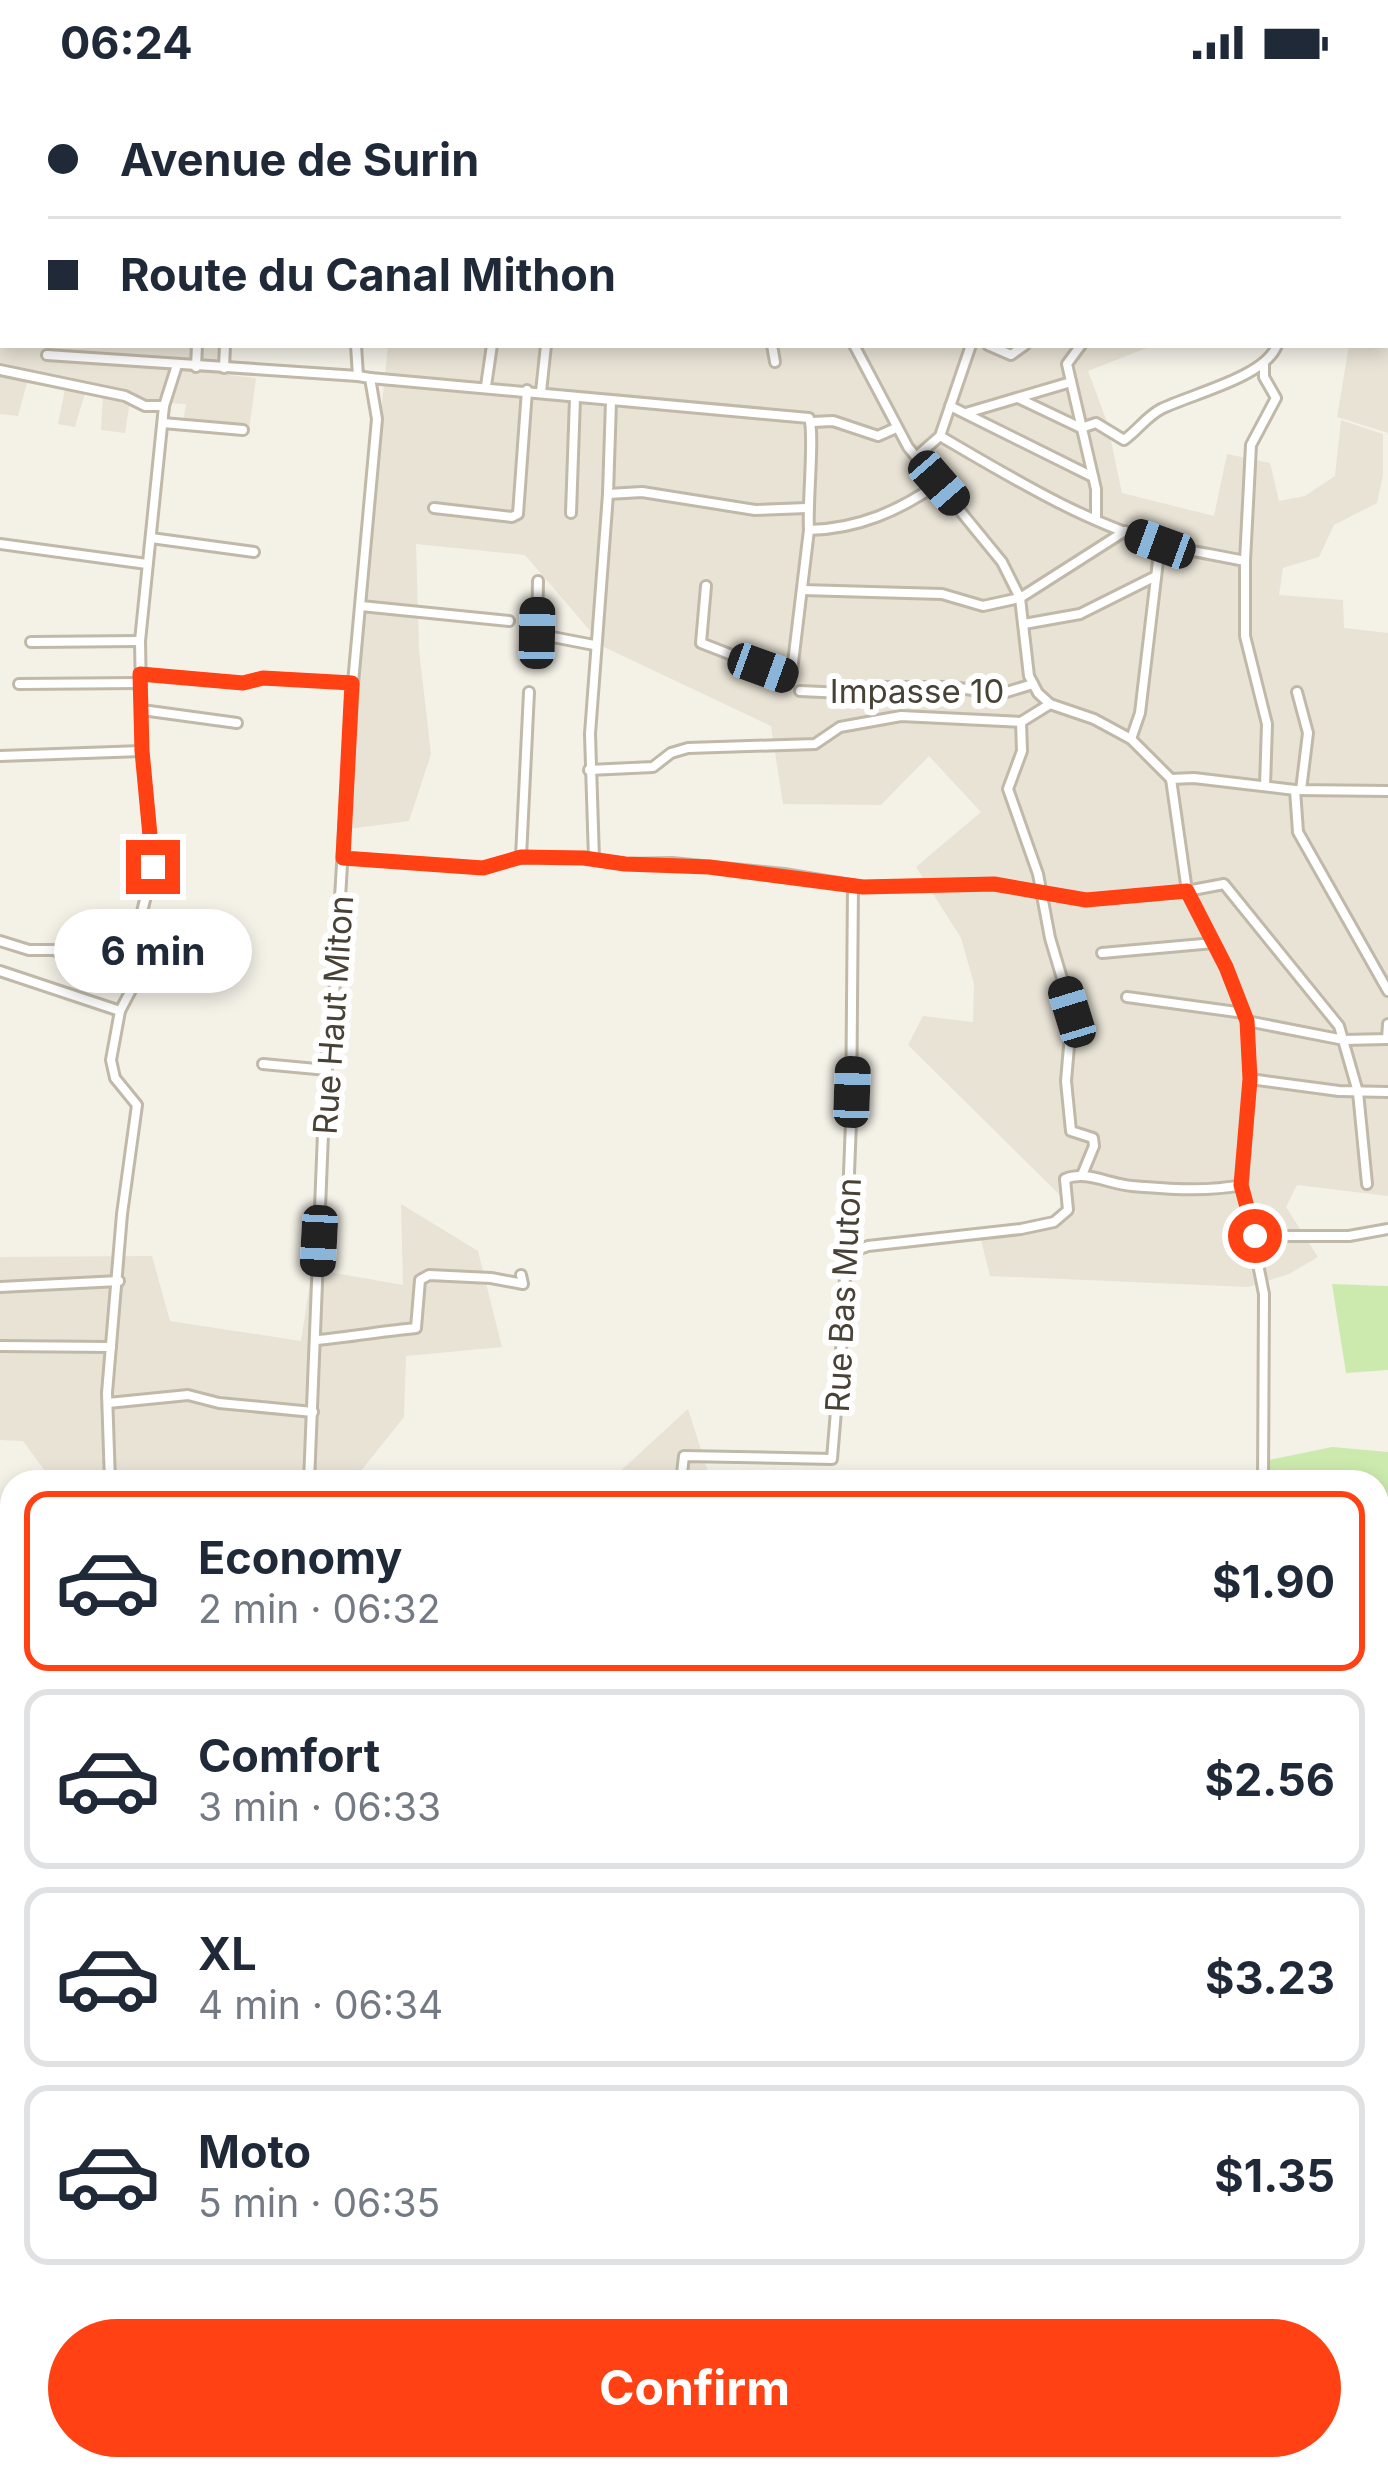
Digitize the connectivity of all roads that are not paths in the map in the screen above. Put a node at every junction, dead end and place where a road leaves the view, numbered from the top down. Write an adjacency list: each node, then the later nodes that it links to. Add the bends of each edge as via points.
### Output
1 (75, 348): 14 (street)
2 (141, 348): 15 (street)
3 (196, 348): 19 (street)
4 (225, 348): 20 (street)
5 (356, 348): 22 (street)
6 (492, 348): 25 (street)
7 (546, 348): 27 (street)
8 (773, 348): 16 (street)
9 (856, 348): 36 (street)
10 (970, 348): 32 (street)
11 (1079, 348): 24 (street, via 1066,364)
12 (1274, 348): 17 (street)
13 (47, 355): 14 (street)
14 (75, 356): 15 (street)
15 (141, 361): 18 (street)
16 (775, 362)
17 (1264, 364): 37 (street, via 1148,416 1124,440 1096,423); 54 (street, via 1276,398 1252,440)
18 (177, 365): 19 (street); 31 (street)
19 (196, 367): 20 (street)
20 (224, 368): 22 (street)
21 (0, 370): 31 (street)
22 (358, 376): 23 (street)
23 (370, 378): 25 (street); 61 (street, Rue Haut Miton, via 377,419)
24 (1071, 382): 29 (street); 37 (street)
25 (486, 386): 26 (street)
26 (527, 390): 27 (street); 44 (street, via 518,514)
27 (541, 392): 28 (street)
28 (575, 398): 30 (street); 46 (street)
29 (1018, 398): 33 (street); 37 (street)
30 (611, 401): 34 (street); 43 (street)
31 (164, 406): 35 (street)
32 (950, 406): 33 (street); 39 (street)
33 (965, 414): 41 (street)
34 (812, 422): 36 (street, via 878,436); 45 (street)
35 (163, 423): 38 (street); 50 (street)
36 (896, 428): 40 (street)
37 (1082, 428): 41 (street)
38 (243, 430)
39 (940, 436): 40 (street); 47 (street)
40 (916, 458): 42 (street)
41 (1093, 478): 47 (street)
42 (939, 483): 48 (street, via 854,527); 60 (street, via 992,547)
43 (608, 494): 45 (street); 66 (street)
44 (434, 508)
45 (807, 508): 48 (street)
46 (571, 513)
47 (1096, 518): 49 (street)
48 (809, 530): 59 (street)
49 (1125, 531): 52 (street); 60 (street)
50 (151, 538): 53 (street); 55 (street)
51 (0, 544): 55 (street)
52 (1160, 544): 54 (street); 56 (street)
53 (254, 552)
54 (1245, 561): 83 (street, via 1245,636 1267,724)
55 (147, 564): 64 (street)
56 (1154, 577): 63 (street, via 1080,614); 78 (street)
57 (538, 581): 66 (street, via 537,634)
58 (706, 586): 59 (street, via 701,643 786,676)
59 (802, 590): 60 (street, via 942,594 983,606)
60 (1020, 598): 63 (street)
61 (361, 606): 62 (street); 68 (street, Rue Haut Miton)
62 (509, 621)
63 (1024, 624): 69 (street)
64 (140, 641): 65 (street); 67 (street)
65 (32, 642)
66 (594, 645): 81 (street)
67 (140, 678): 68 (street); 70 (street); 75 (street)
68 (352, 683): 87 (street, Rue Haut Miton)
69 (1033, 684): 71 (street, Impasse 10, via 1000,694 952,687); 74 (street)
70 (20, 685)
71 (800, 691)
72 (530, 692): 86 (street)
73 (1297, 692): 84 (street, via 1308,733)
74 (1050, 704): 76 (street); 78 (street)
75 (142, 710): 77 (street); 79 (street)
76 (1022, 722): 81 (street, via 885,718 840,727 815,745 688,748 653,767); 91 (street, via 1008,789)
77 (237, 723)
78 (1131, 739): 82 (street)
79 (142, 751): 80 (street); 96 (street, via 153,867)
80 (0, 756)
81 (590, 770): 88 (street)
82 (1171, 779): 83 (street); 90 (street)
83 (1264, 786): 84 (street)
84 (1298, 790): 85 (street); 97 (street, via 1298,832)
85 (1388, 791)
86 (521, 857): 87 (street, via 483,868); 88 (street)
87 (343, 858): 104 (street, Rue Haut Miton)
88 (594, 859): 89 (street)
89 (853, 885): 91 (street, via 994,884); 113 (street, Rue Bas Muton)
90 (1187, 891): 91 (street, via 1086,900); 93 (street); 102 (street, via 1224,884)
91 (1041, 893): 108 (street, via 1072,1012 1071,1131 1093,1138)
92 (0, 941): 96 (street, via 55,950)
93 (1214, 943): 94 (street); 100 (street)
94 (1102, 953)
95 (0, 971): 99 (street)
96 (134, 985): 99 (street)
97 (1388, 991)
98 (1127, 997): 100 (street)
99 (120, 1011): 115 (street, via 111,1066 137,1105)
100 (1246, 1017): 102 (street); 105 (street)
101 (1388, 1024): 102 (street, via 1387,1039)
102 (1344, 1040): 106 (street)
103 (263, 1064): 104 (street)
104 (326, 1070): 117 (street, Rue Haut Miton)
105 (1250, 1079): 106 (street); 110 (street)
106 (1358, 1092): 107 (street); 109 (street)
107 (1388, 1092)
108 (1082, 1174): 110 (street, via 1126,1186); 113 (street, via 1065,1180 1068,1210 1054,1222)
109 (1367, 1184)
110 (1241, 1185): 112 (street)
111 (1388, 1229): 112 (street)
112 (1255, 1236): 125 (street, via 1264,1294)
113 (846, 1254): 124 (street, Rue Bas Muton, via 832,1459 684,1456)
114 (521, 1275): 117 (street, via 523,1285 429,1276 421,1280 416,1328)
115 (119, 1281): 116 (street); 119 (street)
116 (0, 1287)
117 (316, 1340): 121 (street, Rue Haut Miton)
118 (0, 1346): 119 (street)
119 (111, 1347): 120 (street)
120 (108, 1403): 121 (street, via 176,1395); 122 (street)
121 (313, 1412): 123 (street, Rue Haut Miton)
122 (110, 1470)
123 (310, 1470)
124 (682, 1470)
125 (1263, 1470)

